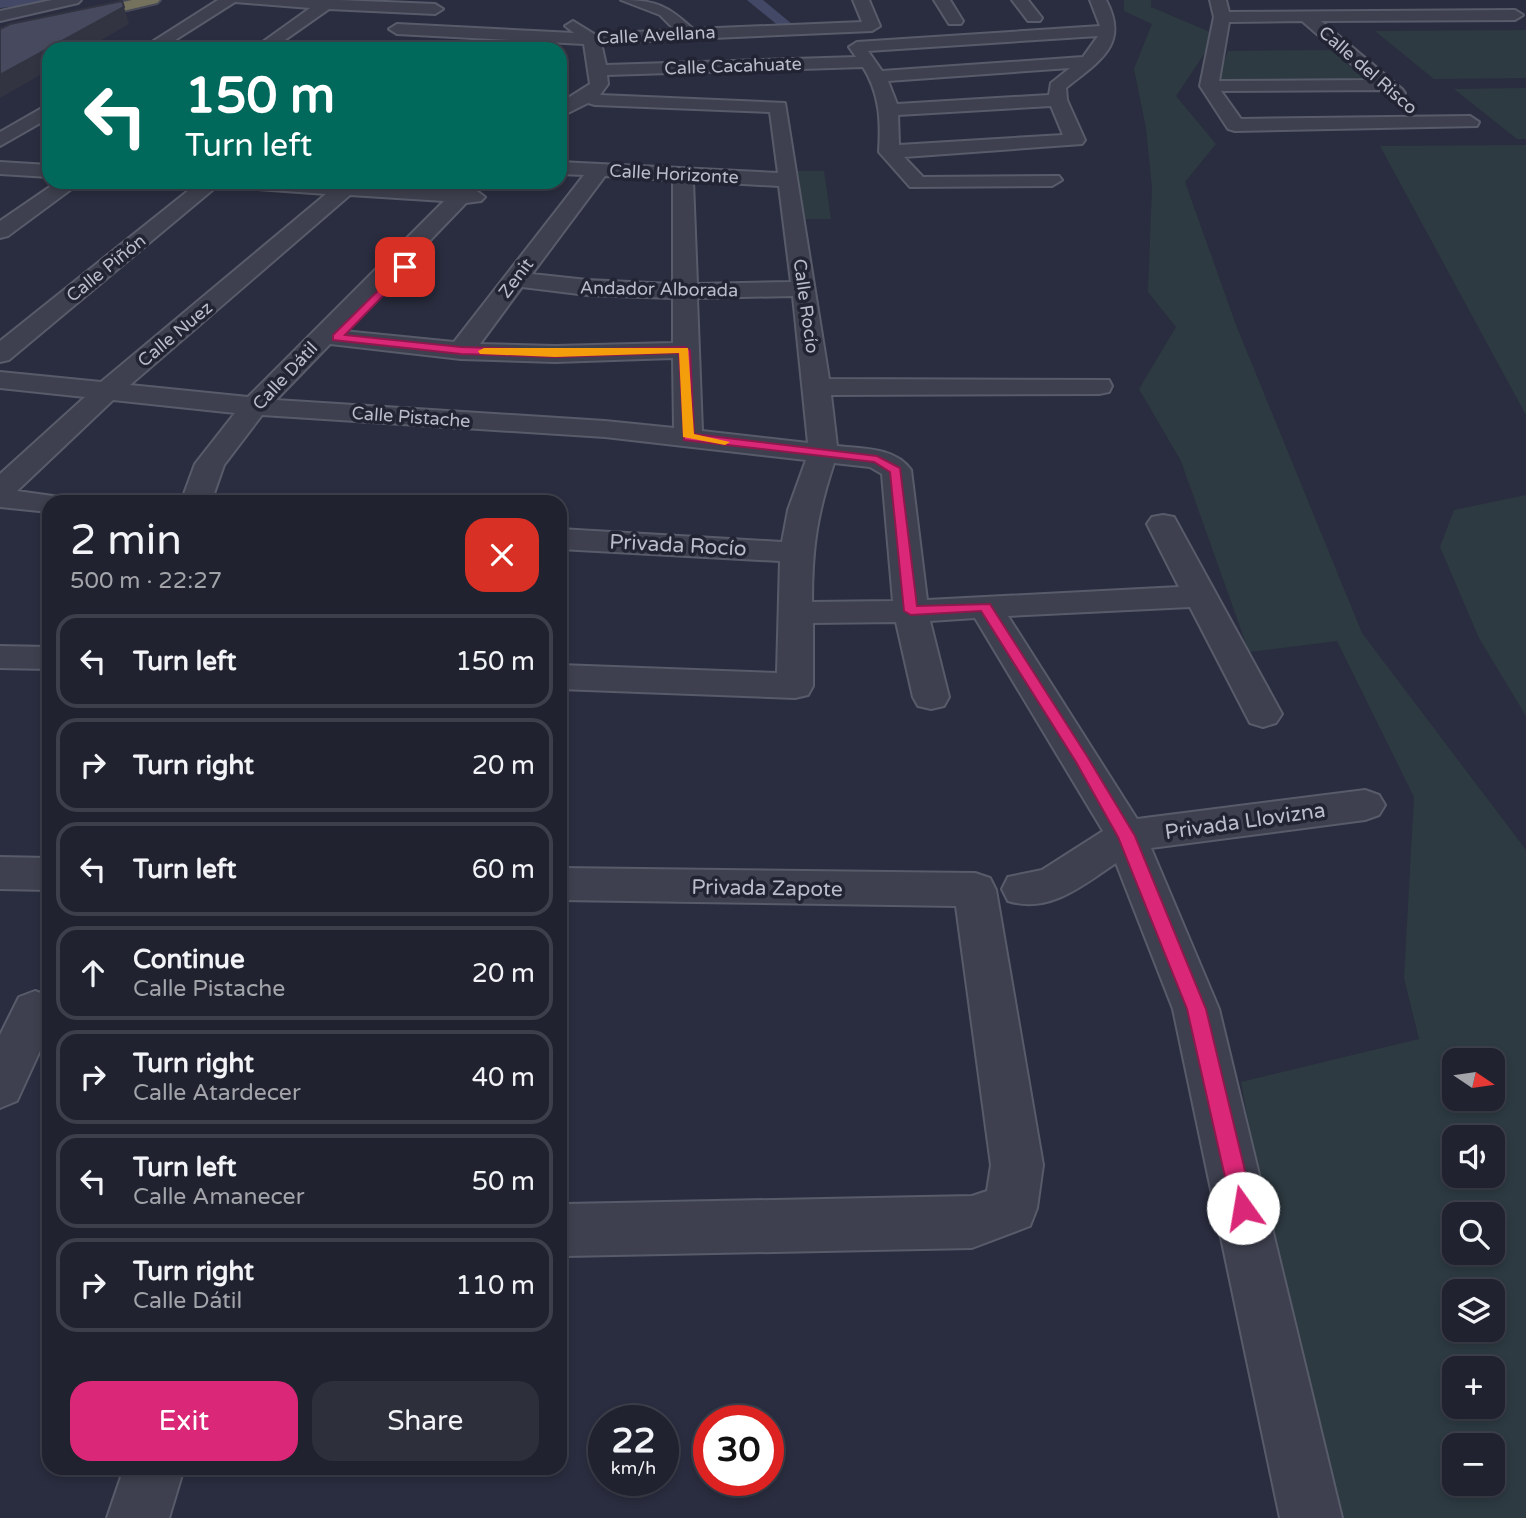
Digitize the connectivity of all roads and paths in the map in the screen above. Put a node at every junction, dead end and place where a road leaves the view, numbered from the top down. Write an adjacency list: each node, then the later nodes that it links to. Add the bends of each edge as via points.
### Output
1 (73, 0): 16 (street)
2 (103, 0): 21 (highway)
3 (152, 0): 25 (highway)
4 (229, 0): 28 (street)
5 (241, 0): 10 (street)
6 (629, 0): 24 (street, via 665,12)
7 (942, 0): 20 (street)
8 (1020, 0): 19 (street)
9 (1098, 0): 23 (street, via 1109,16)
10 (330, 1): 12 (street); 29 (street)
11 (858, 1): 24 (street, Calle Avellana, via 872,26)
12 (427, 4): 14 (street); 22 (street)
13 (1510, 6): 17 (street)
14 (451, 7)
15 (1220, 8): 17 (street); 36 (street)
16 (0, 16)
17 (1307, 17): 35 (street, Calle del Risco)
18 (563, 18): 27 (street, via 598,29)
19 (1034, 18)
20 (955, 21)
21 (0, 24)
22 (397, 29): 26 (street, Calle Avellana); 30 (street)
23 (1110, 30): 32 (street, via 1104,47); 34 (street, via 857,47)
24 (687, 33): 27 (street, Calle Avellana)
25 (0, 35)
26 (514, 35): 27 (street, Calle Avellana); 31 (street)
27 (599, 38): 33 (street)
28 (160, 42)
29 (271, 42)
30 (383, 42)
31 (506, 42)
32 (1086, 62): 34 (street, Calle Cacahuate); 38 (street, via 1057,87)
33 (606, 69): 34 (street, Calle Cacahuate); 37 (street, via 612,87); 39 (street, via 593,92)
34 (874, 69): 40 (street)
35 (1387, 85): 36 (street); 43 (street, Calle del Risco)
36 (1209, 86): 43 (street, via 1235,125)
37 (595, 100): 42 (street); 52 (street, Calle Rocío, via 779,107)
38 (1058, 100): 40 (street); 46 (street, via 1075,140)
39 (567, 107)
40 (891, 110): 46 (street)
41 (42, 114): 45 (street)
42 (567, 116)
43 (1429, 122): 44 (street)
44 (1470, 122)
45 (0, 140)
46 (889, 152): 53 (street, via 917,183)
47 (0, 168): 50 (street)
48 (567, 168): 49 (street, Calle Horizonte)
49 (599, 170): 51 (street, Calle Horizonte); 58 (street, Zenit)
50 (42, 171)
51 (683, 174): 52 (street, Calle Horizonte); 63 (street)
52 (787, 180): 62 (street, Calle Rocío)
53 (1052, 180)
54 (61, 189): 59 (street)
55 (203, 189): 67 (street, Calle Piñón)
56 (344, 189): 71 (street, Calle Nuez)
57 (475, 189): 64 (street, Calle Dátil)
58 (571, 205): 60 (street, Zenit); 61 (street, Zenit)
59 (0, 231)
60 (515, 279): 61 (street, Andador Alborada); 66 (street, Zenit)
61 (567, 288): 63 (street, Andador Alborada)
62 (803, 289): 63 (street, Andador Alborada); 70 (street, Calle Rocío)
63 (685, 291): 65 (street)
64 (330, 337): 66 (street); 72 (street, Calle Dátil)
65 (685, 350): 66 (street); 73 (street)
66 (461, 351)
67 (0, 354)
68 (0, 380): 71 (street, Calle Pistache)
69 (1098, 386): 70 (street)
70 (817, 387): 74 (street, Calle Rocío)
71 (108, 390): 72 (street, Calle Pistache); 75 (street, Calle Nuez)
72 (256, 413): 73 (street, Calle Pistache); 76 (street, Calle Dátil, via 210,464)
73 (688, 437): 74 (street, Calle Pistache)
74 (823, 453): 81 (street, Calle Rocío, via 803,510); 84 (street, Calle Pistache, via 877,459 896,470)
75 (0, 490)
76 (199, 495)
77 (0, 498): 78 (street)
78 (42, 502)
79 (1163, 524): 82 (street)
80 (567, 538): 81 (street, Privada Rocío)
81 (796, 552): 85 (street, Calle Rocío)
82 (1199, 596): 83 (street); 90 (street)
83 (985, 607): 84 (street); 92 (street)
84 (911, 611): 85 (street); 89 (street)
85 (797, 613): 88 (street, Calle Rocío, via 795,686)
86 (0, 657): 87 (street)
87 (42, 658)
88 (567, 677)
89 (931, 697)
90 (1263, 714)
91 (1365, 805): 92 (street, Privada Llovizna)
92 (1126, 836): 96 (street, Privada Zapote, via 1052,885); 102 (street, via 1196,1009)
93 (0, 873): 94 (street)
94 (42, 874)
95 (567, 884): 96 (street, Privada Zapote)
96 (999, 890): 99 (street, via 1017,1164 1011,1208 972,1222)
97 (28, 1011): 98 (street)
98 (0, 1086)
99 (567, 1230)
100 (152, 1475): 101 (street)
101 (138, 1518)
102 (1311, 1518)

